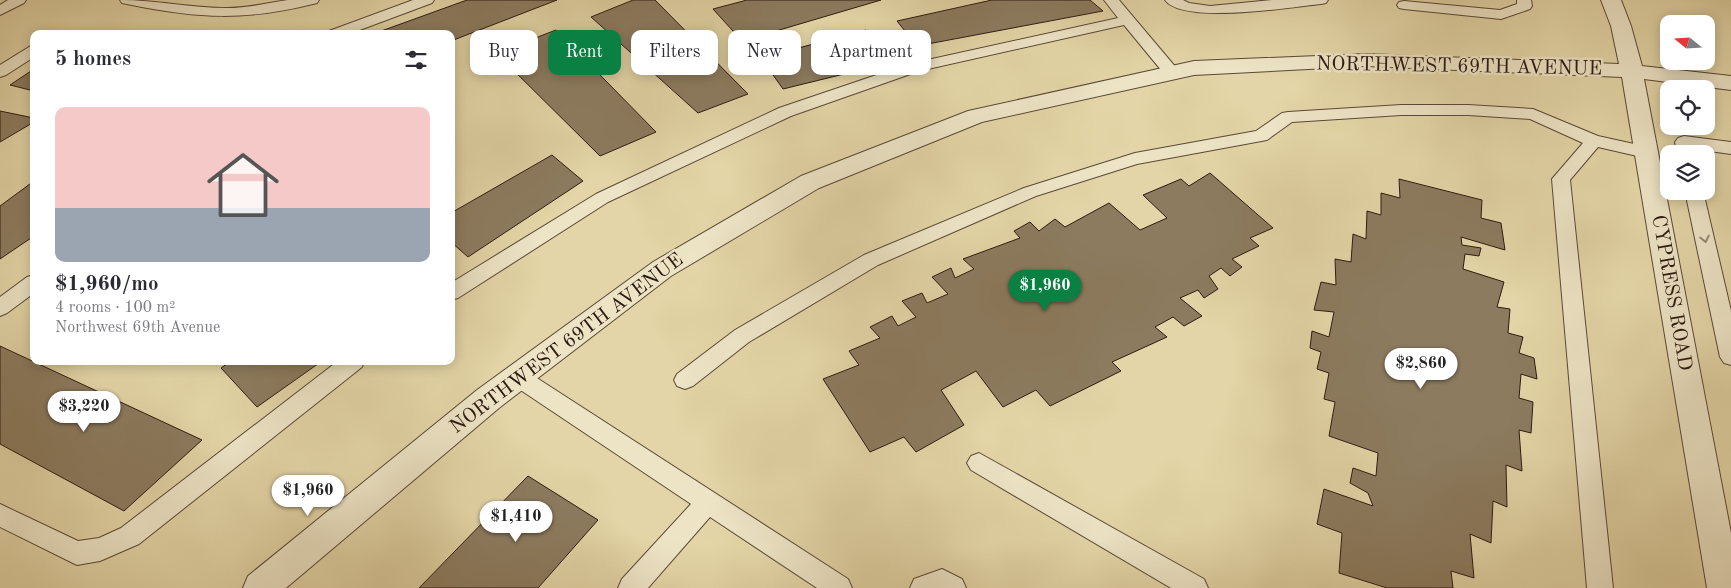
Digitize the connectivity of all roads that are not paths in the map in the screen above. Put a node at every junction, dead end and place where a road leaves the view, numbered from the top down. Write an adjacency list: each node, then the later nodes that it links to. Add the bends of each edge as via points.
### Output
1 (19, 0): 12 (lane)
2 (127, 0): 10 (lane, via 172,10 211,13 245,12)
3 (312, 0): 10 (lane)
4 (427, 0): 14 (lane)
5 (1111, 0): 13 (lane)
6 (1172, 0): 7 (lane, via 1186,7 1210,10)
7 (1321, 0)
8 (1524, 0): 11 (lane, via 1525,6 1501,14)
9 (1612, 0): 16 (street, CYPRESS ROAD)
10 (281, 3)
11 (1404, 5)
12 (0, 11)
13 (1127, 20): 18 (lane); 28 (lane, via 915,67 785,112 602,198)
14 (345, 30)
15 (30, 53): 17 (lane)
16 (1632, 71): 18 (street, NORTHWEST 69TH AVENUE, via 1366,60 1194,68); 19 (street, NORTHWEST 69TH AVENUE); 25 (street, CYPRESS ROAD)
17 (0, 72)
18 (1172, 73): 32 (street, NORTHWEST 69TH AVENUE, via 976,116 810,182 662,269)
19 (1731, 84)
20 (1594, 141): 25 (lane); 33 (lane, via 1533,114 1401,110 1288,116 1262,136 1135,159 1030,192 872,260 742,336); 44 (lane, via 1561,178)
21 (1684, 145): 22 (lane, via 1684,142)
22 (1708, 145)
23 (1715, 146): 24 (lane)
24 (1731, 148)
25 (1646, 152): 37 (street, CYPRESS ROAD)
26 (1696, 200): 30 (lane, one-way to 30)
27 (30, 285): 29 (lane)
28 (455, 290)
29 (0, 308)
30 (1731, 357)
31 (349, 365): 36 (lane, via 130,536 100,549 77,553)
32 (518, 377): 35 (lane); 38 (street, NORTHWEST 69TH AVENUE)
33 (685, 380)
34 (979, 463): 43 (lane)
35 (708, 502): 39 (lane); 40 (lane)
36 (0, 515)
37 (1722, 533): 45 (street, CYPRESS ROAD)
38 (260, 588)
39 (632, 588)
40 (839, 588)
41 (923, 588): 42 (lane, via 942,582)
42 (953, 588)
43 (1195, 588)
44 (1600, 588)
45 (1724, 588)

